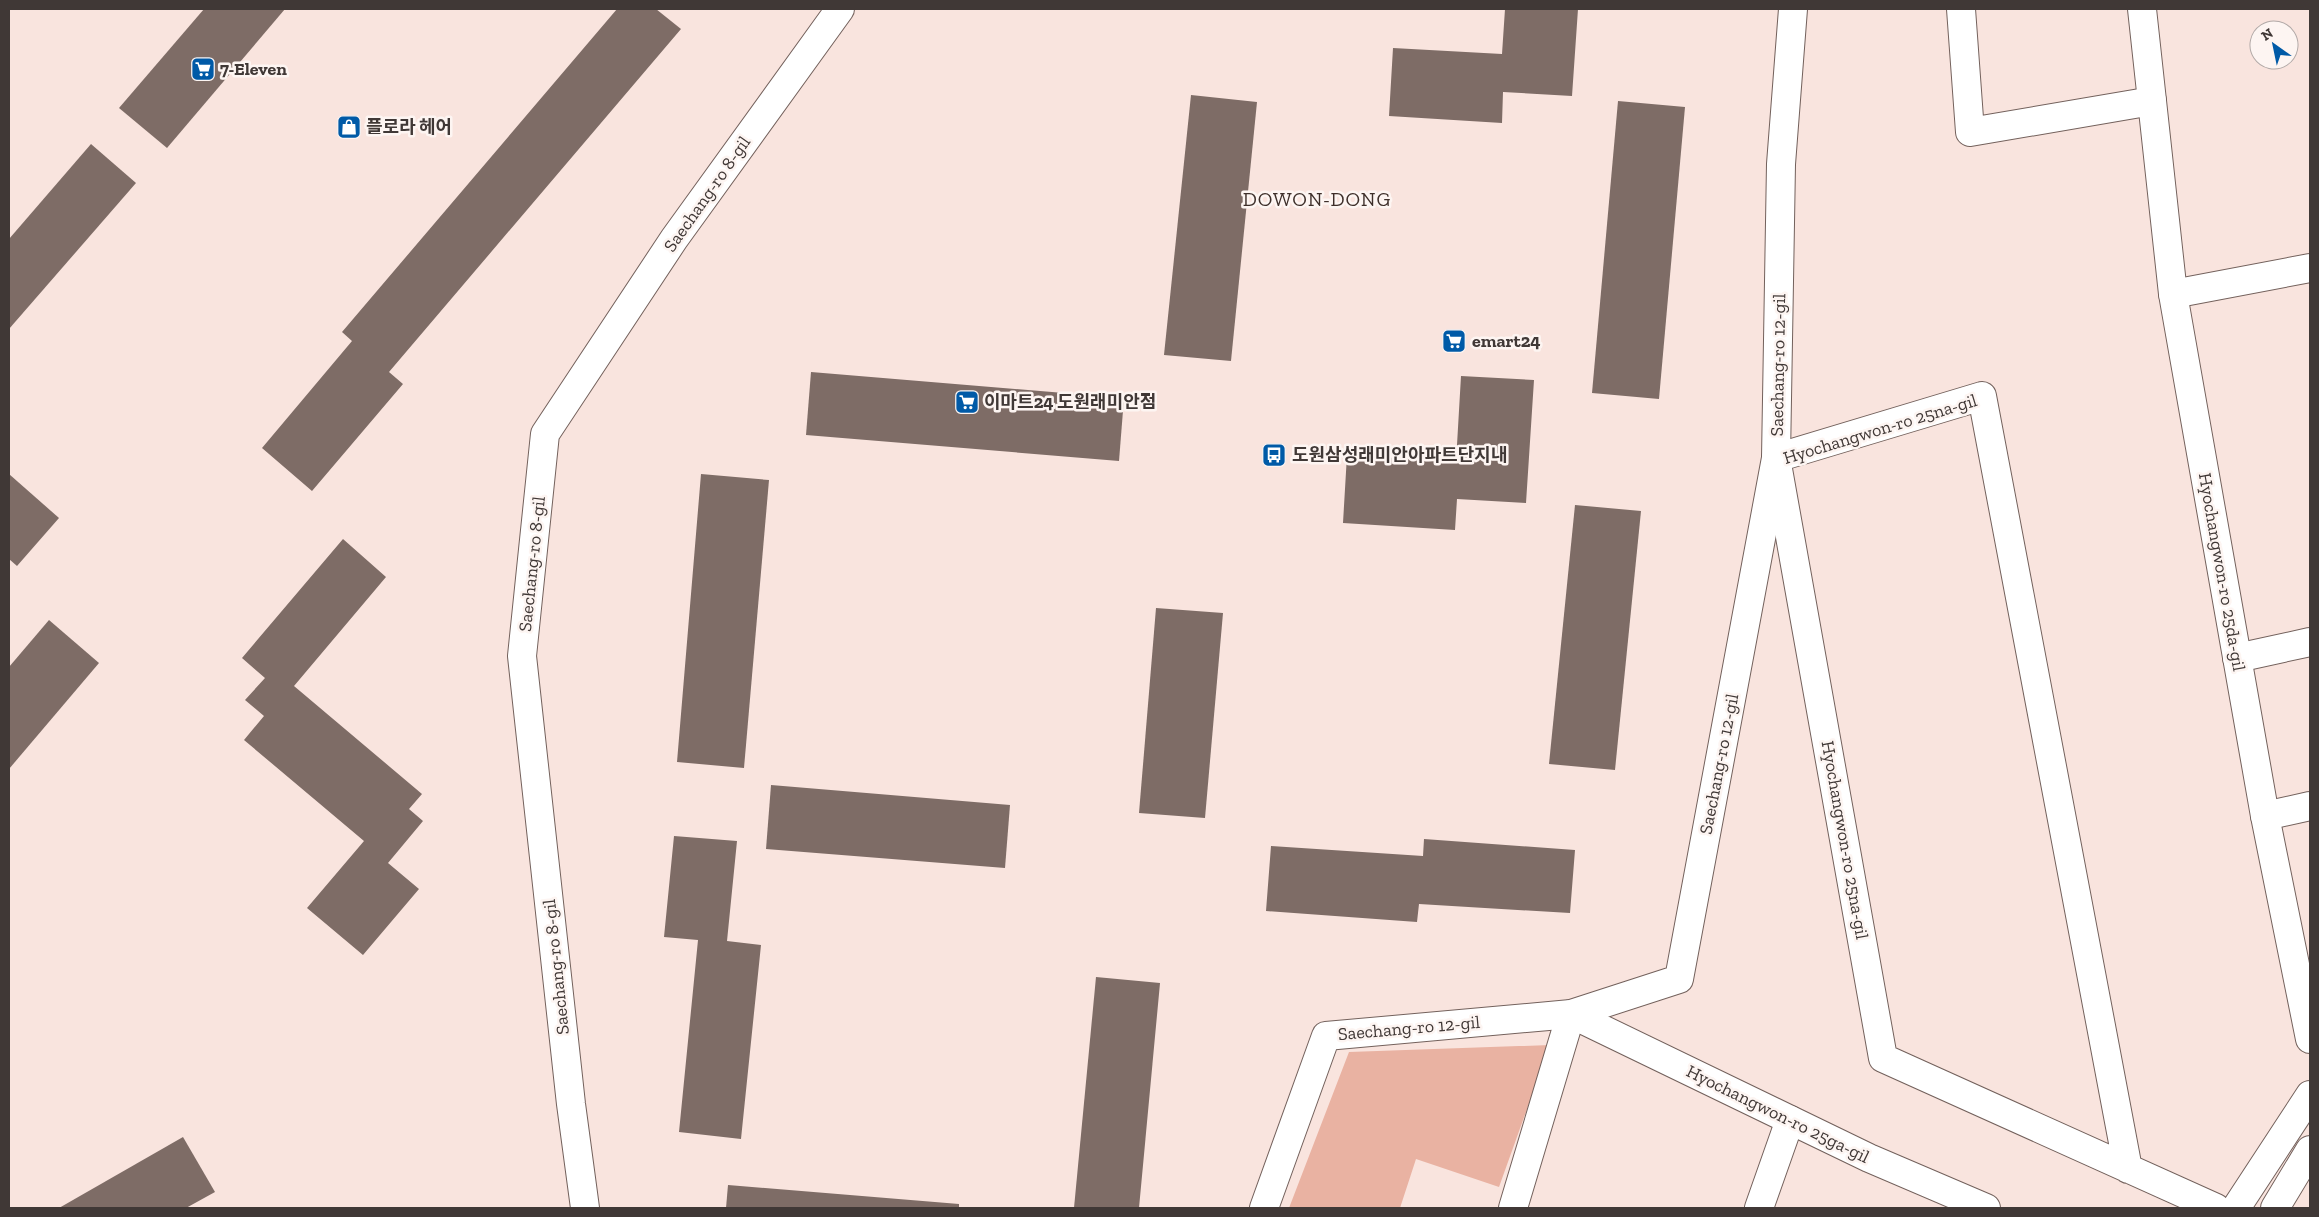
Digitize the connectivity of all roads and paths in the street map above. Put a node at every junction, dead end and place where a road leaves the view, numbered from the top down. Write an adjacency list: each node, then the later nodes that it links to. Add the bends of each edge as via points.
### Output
1 (840, 9): 19 (street, Saechang-ro 8-gil, via 674,239 545,434 522,656 571,1104)
2 (1794, 9): 8 (street, Saechang-ro 12-gil, via 1781,164)
3 (1961, 9): 5 (street, via 1970,132)
4 (2142, 9): 5 (street, Hyochangwon-ro 25da-gil)
5 (2152, 101): 7 (street, Hyochangwon-ro 25da-gil)
6 (2310, 268): 7 (street)
7 (2173, 294): 10 (street, Hyochangwon-ro 25da-gil)
8 (1776, 458): 13 (street, Saechang-ro 12-gil, via 1679,979); 18 (street, Hyochangwon-ro 25na-gil, via 1883,1058); 18 (street, Hyochangwon-ro 25na-gil, via 1982,396)
9 (2310, 642): 10 (street)
10 (2237, 658): 12 (street, Hyochangwon-ro 25da-gil)
11 (2310, 806): 12 (street)
12 (2266, 816): 14 (street, Hyochangwon-ro 25da-gil)
13 (1571, 1014): 16 (street, Hyochangwon-ro 25ga-gil); 20 (street, Saechang-ro 12-gil, via 1326,1036); 21 (street)
14 (2310, 1040)
15 (2310, 1094): 25 (street)
16 (1790, 1120): 22 (street); 23 (street, Hyochangwon-ro 25ga-gil)
17 (2310, 1150): 26 (street)
18 (2128, 1168): 24 (street, Hyochangwon-ro 25na-gil)
19 (586, 1204)
20 (1264, 1208)
21 (1513, 1208)
22 (1759, 1208)
23 (1983, 1208)
24 (2216, 1208)
25 (2236, 1208)
26 (2275, 1208)

